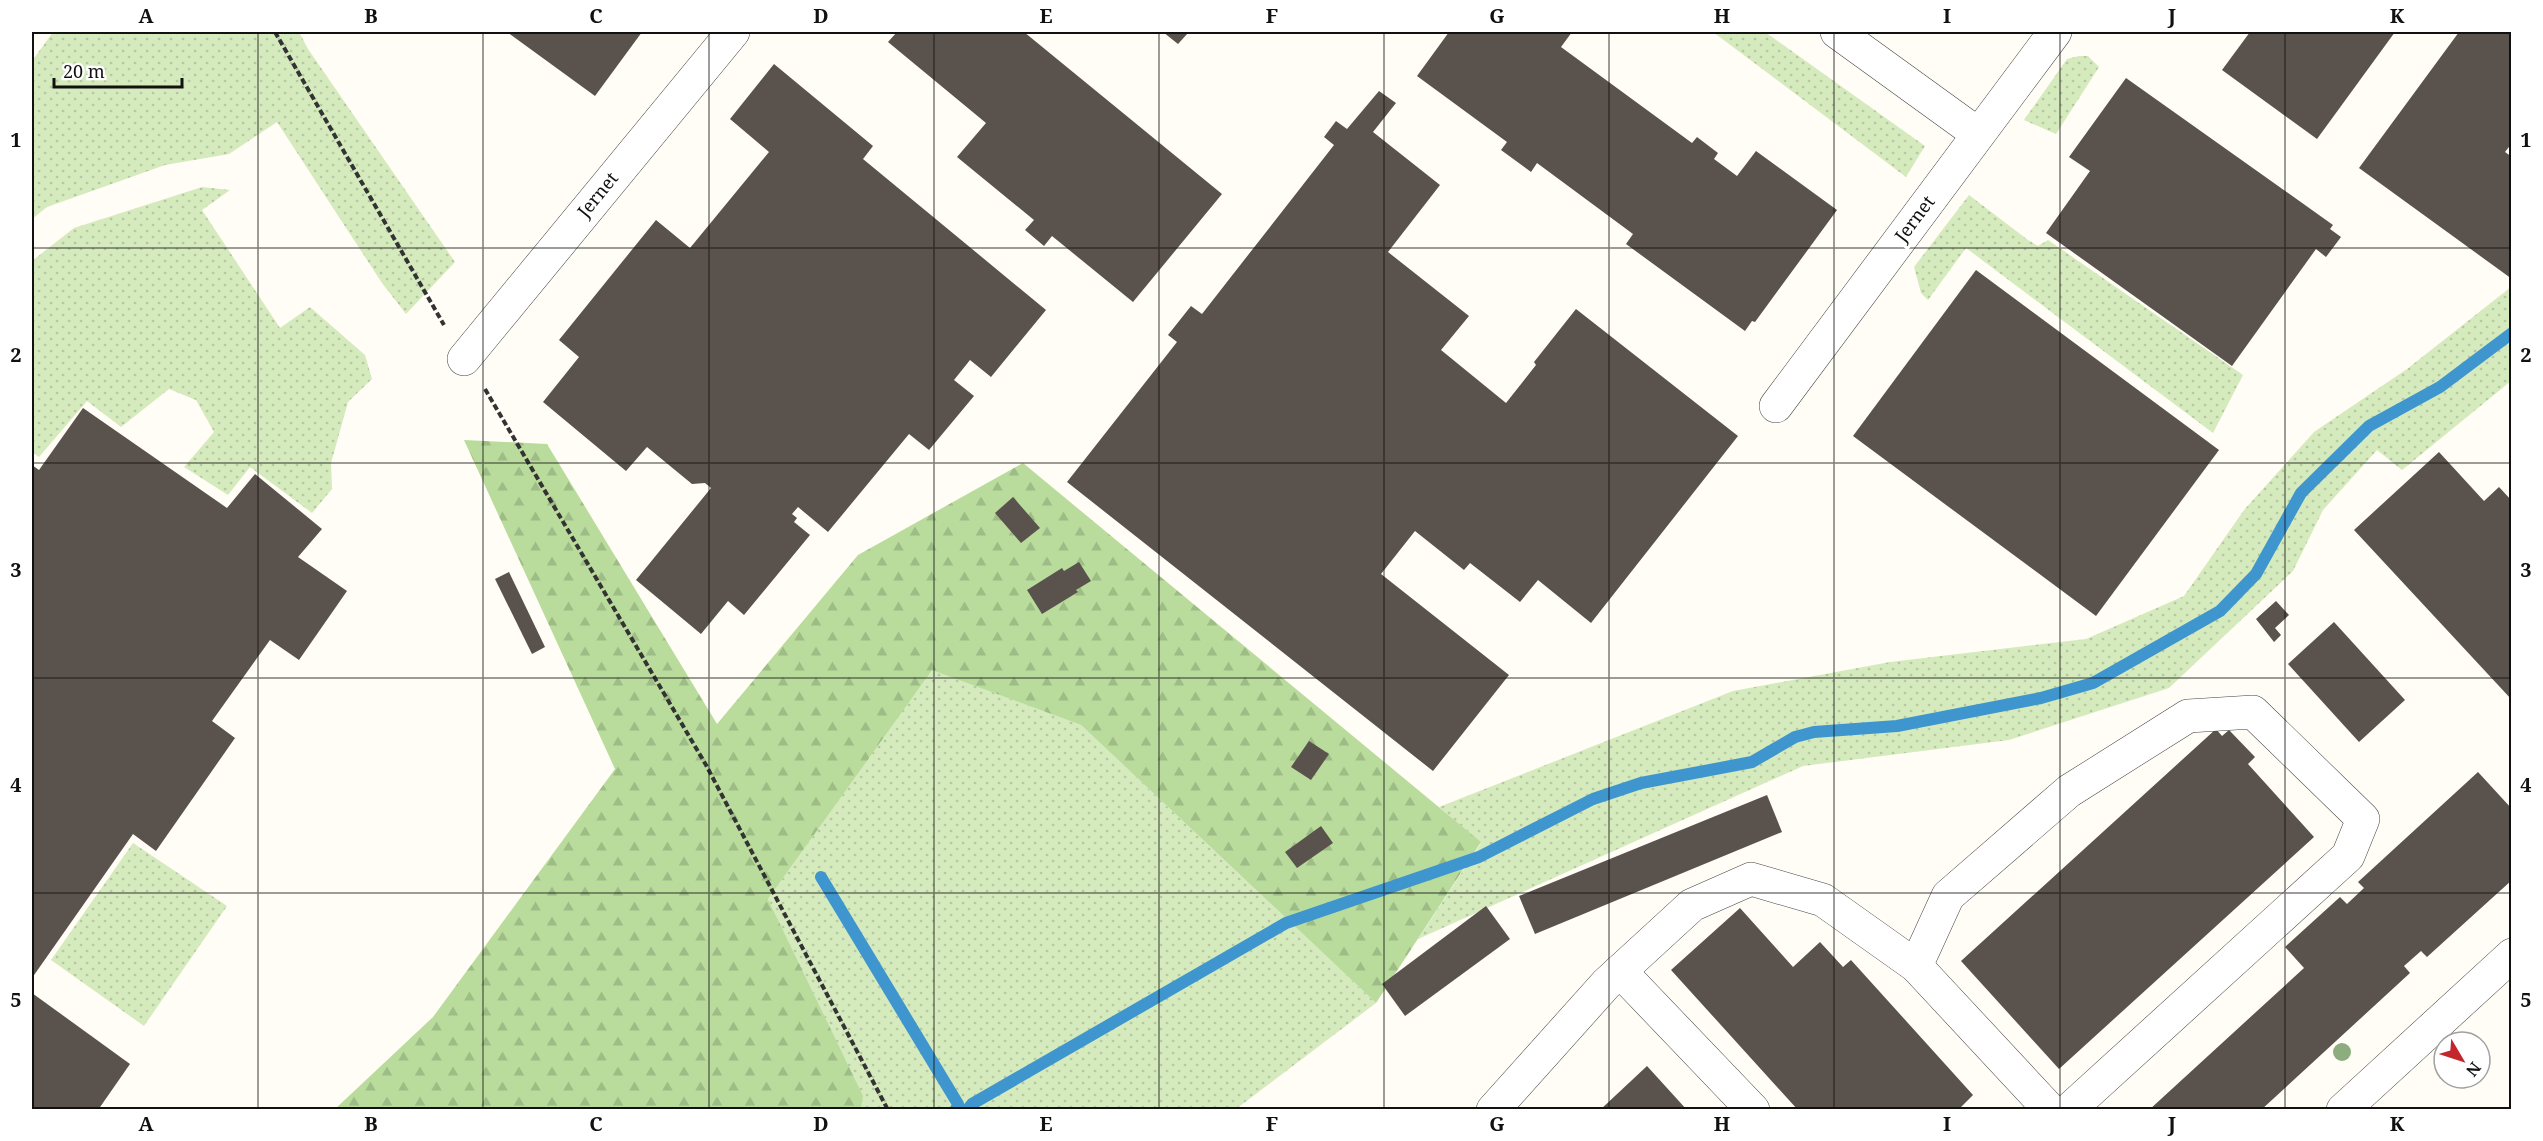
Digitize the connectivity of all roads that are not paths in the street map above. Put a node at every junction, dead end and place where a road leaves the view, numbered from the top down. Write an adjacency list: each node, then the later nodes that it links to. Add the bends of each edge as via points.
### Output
1 (733, 32): 5 (street, Jernet)
2 (1837, 32): 4 (street)
3 (2055, 32): 4 (street, Jernet)
4 (1978, 134): 6 (street, Jernet)
5 (464, 359)
6 (1776, 406)
7 (2511, 954): 14 (street)
8 (1916, 966): 9 (street, via 1823,900 1751,879 1692,905); 12 (street); 13 (street, via 1948,896 2069,791 2188,716 2253,712 2363,819 2348,856)
9 (1620, 971): 10 (street); 11 (street)
10 (1493, 1110)
11 (1753, 1110)
12 (2050, 1110)
13 (2068, 1110)
14 (2343, 1110)

